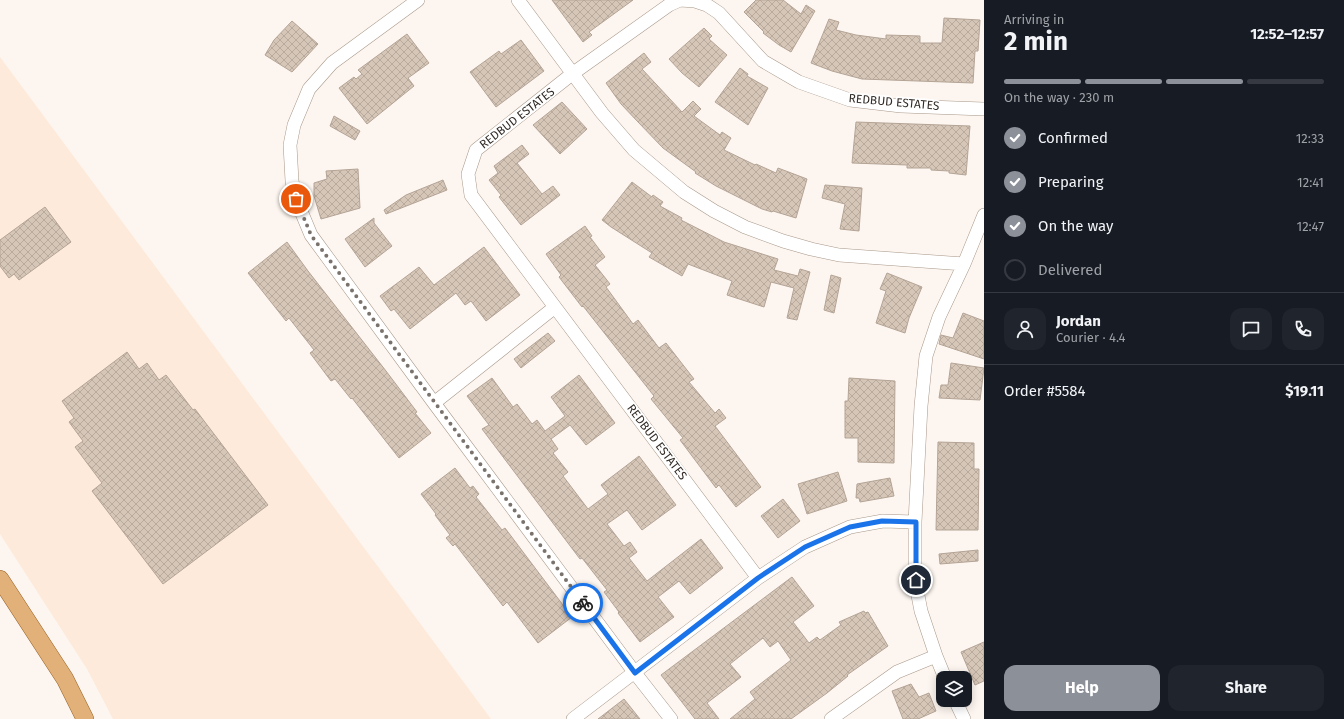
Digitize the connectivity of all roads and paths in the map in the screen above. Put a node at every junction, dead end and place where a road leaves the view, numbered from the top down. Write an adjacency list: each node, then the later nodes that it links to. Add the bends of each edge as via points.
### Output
1 (418, 0): 8 (street, via 332,63 309,89 294,125 290,162 296,199 311,235)
2 (518, 0): 3 (street)
3 (572, 74): 4 (street, REDBUD ESTATES, via 669,5 680,0 695,1 707,5 718,13 763,61 799,82 850,100 901,106); 6 (street, via 634,150 684,192 745,227 783,241 840,255); 7 (street, REDBUD ESTATES, via 476,150 468,174 471,195)
4 (984, 109)
5 (984, 215): 6 (street)
6 (964, 264): 9 (street, via 939,318 926,356)
7 (555, 307): 8 (street); 10 (street, REDBUD ESTATES)
8 (434, 404): 14 (street)
9 (916, 522): 10 (street, via 882,521 850,527 805,547); 12 (street, via 916,580 921,611)
10 (758, 578): 14 (street)
11 (0, 579): 16 (main road, via 65,679)
12 (936, 656): 13 (street); 19 (street, via 897,672)
13 (943, 671)
14 (635, 673): 17 (street); 18 (street)
15 (958, 707): 20 (street)
16 (85, 719)
17 (573, 719)
18 (671, 719)
19 (831, 719)
20 (964, 719)

